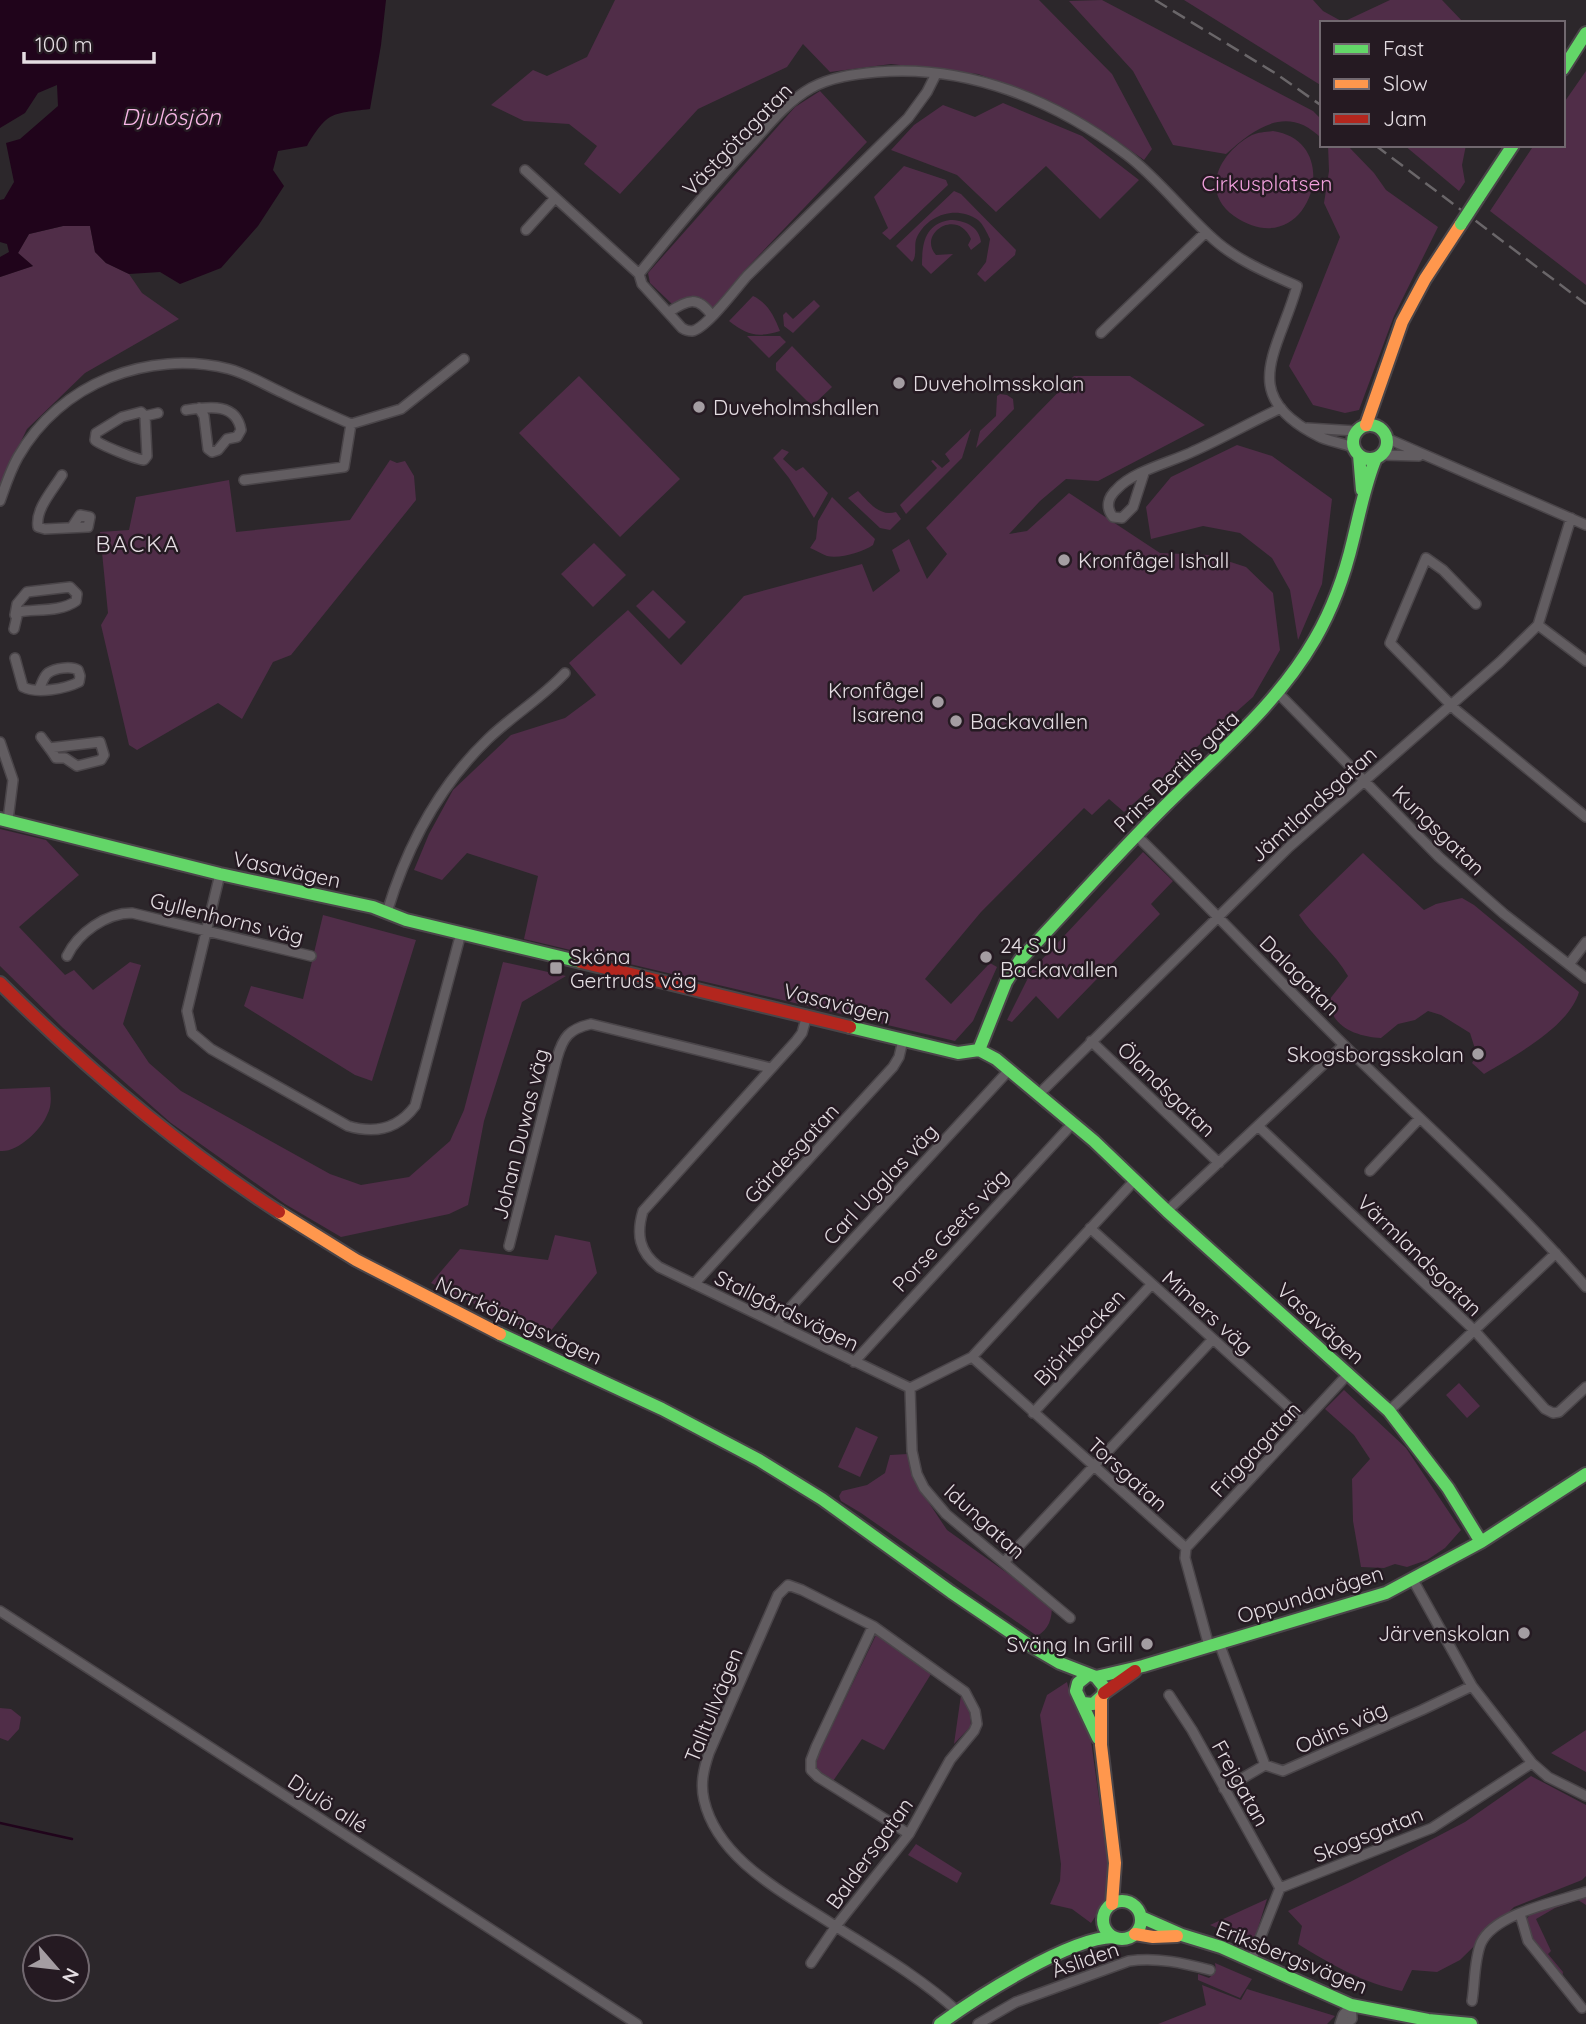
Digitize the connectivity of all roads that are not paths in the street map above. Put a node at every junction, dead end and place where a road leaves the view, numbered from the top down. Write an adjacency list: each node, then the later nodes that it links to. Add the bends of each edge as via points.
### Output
1 (1586, 33): 2 (main road)
2 (1565, 66)
3 (936, 74): 8 (street, Västgötagatan, via 996,85 1034,99 1098,133 1138,164); 9 (street, Västgötagatan, via 861,73 810,88 744,152); 11 (street, via 908,118)
4 (1512, 147): 14 (main road, bridge, via 1406,313)
5 (526, 170): 6 (street)
6 (555, 198): 7 (street); 9 (street)
7 (526, 230)
8 (1206, 232): 12 (street); 16 (street, Västgötagatan, via 1243,259 1297,286 1268,370 1271,394)
9 (639, 274): 10 (street, via 642,284)
10 (669, 312): 11 (street, via 695,301); 11 (street, via 682,328 691,331)
11 (712, 316)
12 (1101, 333)
13 (464, 359): 20 (street, via 401,409)
14 (1379, 393): 22 (main road); 23 (main road)
15 (199, 408): 15 (street, via 230,412 238,418 241,430 237,437 227,439 212,453); 17 (street)
16 (1280, 408): 21 (street); 27 (street)
17 (186, 410)
18 (159, 413): 19 (street)
19 (145, 416): 19 (street, via 144,460 137,461 95,440 96,433 122,417 141,412)
20 (351, 424): 29 (street, via 344,467); 31 (street, via 232,369 183,363 151,365 99,381 53,412 18,458)
21 (1305, 428): 22 (street); 24 (street)
22 (1361, 428): 23 (main road, via 1373,425); 24 (main road, via 1353,438)
23 (1385, 434): 25 (main road, via 1386,446); 26 (street)
24 (1356, 452): 25 (main road, via 1368,459); 30 (main road, Prins Bertils gata)
25 (1379, 456): 26 (street); 30 (main road, Prins Bertils gata)
26 (1427, 456): 32 (street)
27 (1144, 473): 27 (street, via 1114,492 1108,506 1113,517 1122,519 1130,512)
28 (62, 475): 34 (street, via 37,523 45,530)
29 (244, 480)
30 (1362, 498): 43 (main road, Prins Bertils gata, via 1348,559 1326,618)
31 (0, 501)
32 (1571, 518): 33 (street); 37 (street)
33 (1586, 526)
34 (72, 527)
35 (1476, 604): 44 (street, via 1426,558 1390,643)
36 (15, 615): 36 (street, via 72,604 77,594 70,587 27,592); 38 (street)
37 (1538, 625): 40 (street); 44 (street, Jämtlandsgatan)
38 (13, 629)
39 (15, 658): 42 (street, via 23,687)
40 (1586, 661)
41 (565, 673): 53 (street, via 488,739 443,790 423,821)
42 (39, 689)
43 (1279, 694): 48 (street, Kungsgatan); 51 (main road, Prins Bertils gata)
44 (1450, 704): 48 (street, Jämtlandsgatan); 49 (street)
45 (41, 737): 47 (street)
46 (0, 742): 50 (street, via 13,780)
47 (49, 748): 47 (street, via 56,758 78,766 104,755 100,742)
48 (1364, 780): 54 (street, Jämtlandsgatan); 60 (street, Kungsgatan, via 1473,887)
49 (1586, 817)
50 (4, 819): 52 (main road, Vasavägen)
51 (1137, 836): 54 (street, Dalagatan); 67 (main road, Prins Bertils gata, via 1016,964)
52 (220, 874): 53 (main road, Vasavägen); 55 (street)
53 (387, 912): 56 (main road, Vasavägen)
54 (1217, 916): 65 (street, Jämtlandsgatan); 66 (street, Dalagatan)
55 (206, 930): 56 (street, via 187,1011 192,1033 211,1049 348,1126 373,1131 403,1120 415,1105); 58 (street, Gyllenhorns väg, via 122,913 97,923 72,945); 59 (street, Gyllenhorns väg)
56 (461, 933): 63 (main road, Vasavägen)
57 (1586, 942): 60 (street)
58 (68, 956)
59 (311, 956)
60 (1570, 963): 61 (street, Kungsgatan)
61 (1586, 978)
62 (0, 983): 105 (main road, Norrköpingsvägen, via 154,1124 287,1219 414,1292 654,1404 750,1455 805,1487)
63 (807, 1016): 64 (main road, Vasavägen); 68 (street, Stallgårdsvägen, via 802,1034)
64 (904, 1040): 67 (main road, Vasavägen, via 958,1053); 81 (street, Gärdesgatan, via 893,1067)
65 (1091, 1041): 70 (street, Jämtlandsgatan); 74 (street, Ölandsgatan)
66 (1344, 1045): 71 (street, Dalagatan); 73 (street, Ölandsgatan)
67 (979, 1050): 69 (main road, Vasavägen)
68 (771, 1068): 79 (street, Johan Duwas väg, via 591,1024 566,1035 556,1058); 81 (street, Stallgårdsvägen, via 643,1211 638,1236 649,1260)
69 (1010, 1069): 70 (main road, Vasavägen); 84 (street, Carl Ugglas väg)
70 (1038, 1094): 72 (main road, Vasavägen)
71 (1420, 1118): 75 (street); 80 (street, Dalagatan)
72 (1073, 1123): 76 (main road, Vasavägen); 88 (street, Porse Geets väg)
73 (1258, 1126): 74 (street, Ölandsgatan); 85 (street, Värmlandsgatan)
74 (1219, 1163): 77 (street, Ölandsgatan)
75 (1370, 1171)
76 (1135, 1180): 77 (main road, Vasavägen); 78 (street)
77 (1167, 1211): 89 (main road, Vasavägen)
78 (1090, 1228): 82 (street, Mimers väg); 87 (street)
79 (509, 1245)
80 (1556, 1253): 83 (street, Dalagatan); 85 (street)
81 (694, 1284): 84 (street, Stallgårdsvägen)
82 (1151, 1284): 86 (street, Mimers väg); 93 (street, Björkbacken)
83 (1586, 1287)
84 (776, 1323): 88 (street, Stallgårdsvägen)
85 (1474, 1330): 90 (street, Värmlandsgatan, via 1545,1409 1559,1412); 92 (street)
86 (1212, 1340): 94 (street, Mimers väg); 95 (street)
87 (972, 1357): 91 (street); 93 (street, Torsgatan)
88 (854, 1362): 91 (street, Stallgårdsvägen)
89 (1349, 1373): 92 (main road, Vasavägen); 94 (street, Friggagatan)
90 (1586, 1387)
91 (910, 1388): 99 (street, Idungatan, via 912,1451 924,1488 946,1514)
92 (1389, 1411): 97 (main road, Vasavägen, via 1441,1478)
93 (1033, 1413): 95 (street, Torsgatan)
94 (1304, 1422): 98 (street, Friggagatan)
95 (1094, 1466): 98 (street, Torsgatan); 99 (street)
96 (1586, 1474): 97 (main road, Oppundavägen)
97 (1481, 1542): 100 (main road, Oppundavägen)
98 (1186, 1548): 104 (street, via 1185,1558)
99 (1004, 1562): 102 (street, Idungatan)
100 (1413, 1580): 104 (main road, Oppundavägen, via 1355,1604); 108 (street)
101 (0, 1611): 141 (street, Djulö allé)
102 (1070, 1618)
103 (873, 1626): 114 (street, Talltullvägen, via 965,1692 972,1702 975,1731); 119 (street, via 816,1747 811,1770); 128 (street, Talltullvägen, via 793,1586 784,1588 703,1771 710,1817 733,1851 786,1895)
104 (1214, 1644): 106 (main road, Oppundavägen); 116 (street)
105 (1047, 1656): 107 (main road, Norrköpingsvägen); 109 (main road, Norrköpingsvägen)
106 (1143, 1667): 107 (main road, Oppundavägen); 111 (main road, Oppundavägen)
107 (1092, 1676): 109 (main road, via 1080,1680); 111 (main road, via 1103,1683)
108 (1472, 1686): 115 (street); 116 (street, Odins väg, via 1283,1771)
109 (1077, 1687): 112 (main road)
110 (1170, 1695): 117 (street, Frejgatan)
111 (1102, 1696): 112 (main road, via 1093,1704); 113 (main road)
112 (1083, 1703): 113 (main road)
113 (1101, 1745): 120 (main road)
114 (950, 1760): 119 (street, Baldersgatan)
115 (1532, 1763): 118 (street, via 1548,1777); 121 (street, Skogsgatan, via 1433,1828)
116 (1265, 1765): 117 (street, Odins väg)
117 (1224, 1789): 121 (street, Frejgatan)
118 (1586, 1796)
119 (909, 1834): 128 (street, Baldersgatan)
120 (1115, 1863): 123 (main road); 124 (main road)
121 (1280, 1888): 133 (street)
122 (1586, 1892): 125 (street)
123 (1128, 1902): 124 (main road); 126 (main road)
124 (1112, 1904): 127 (main road)
125 (1520, 1914): 136 (street, via 1497,1923 1481,1944); 138 (street, via 1528,1941)
126 (1141, 1917): 129 (main road); 130 (main road, Eriksbergsvägen)
127 (1103, 1920): 131 (main road); 132 (main road)
128 (836, 1926): 134 (street, Baldersgatan); 139 (street, Talltullvägen)
129 (1135, 1934): 130 (main road, Eriksbergsvägen); 131 (main road)
130 (1182, 1936): 133 (main road, Eriksbergsvägen)
131 (1113, 1937): 132 (main road)
132 (1073, 1948): 139 (main road)
133 (1251, 1961): 137 (main road, Eriksbergsvägen)
134 (811, 1963)
135 (1210, 1970): 143 (street, Åsliden, via 1163,1959 1129,1961 1016,2002)
136 (1472, 2001)
137 (1351, 2005): 140 (main road, Eriksbergsvägen); 144 (street); 145 (street, via 1352,2019)
138 (1582, 2008)
139 (957, 2011): 142 (main road)
140 (1385, 2018): 146 (main road, Eriksbergsvägen)
141 (637, 2024)
142 (940, 2024)
143 (978, 2024)
144 (1340, 2024)
145 (1346, 2024)
146 (1471, 2024)

